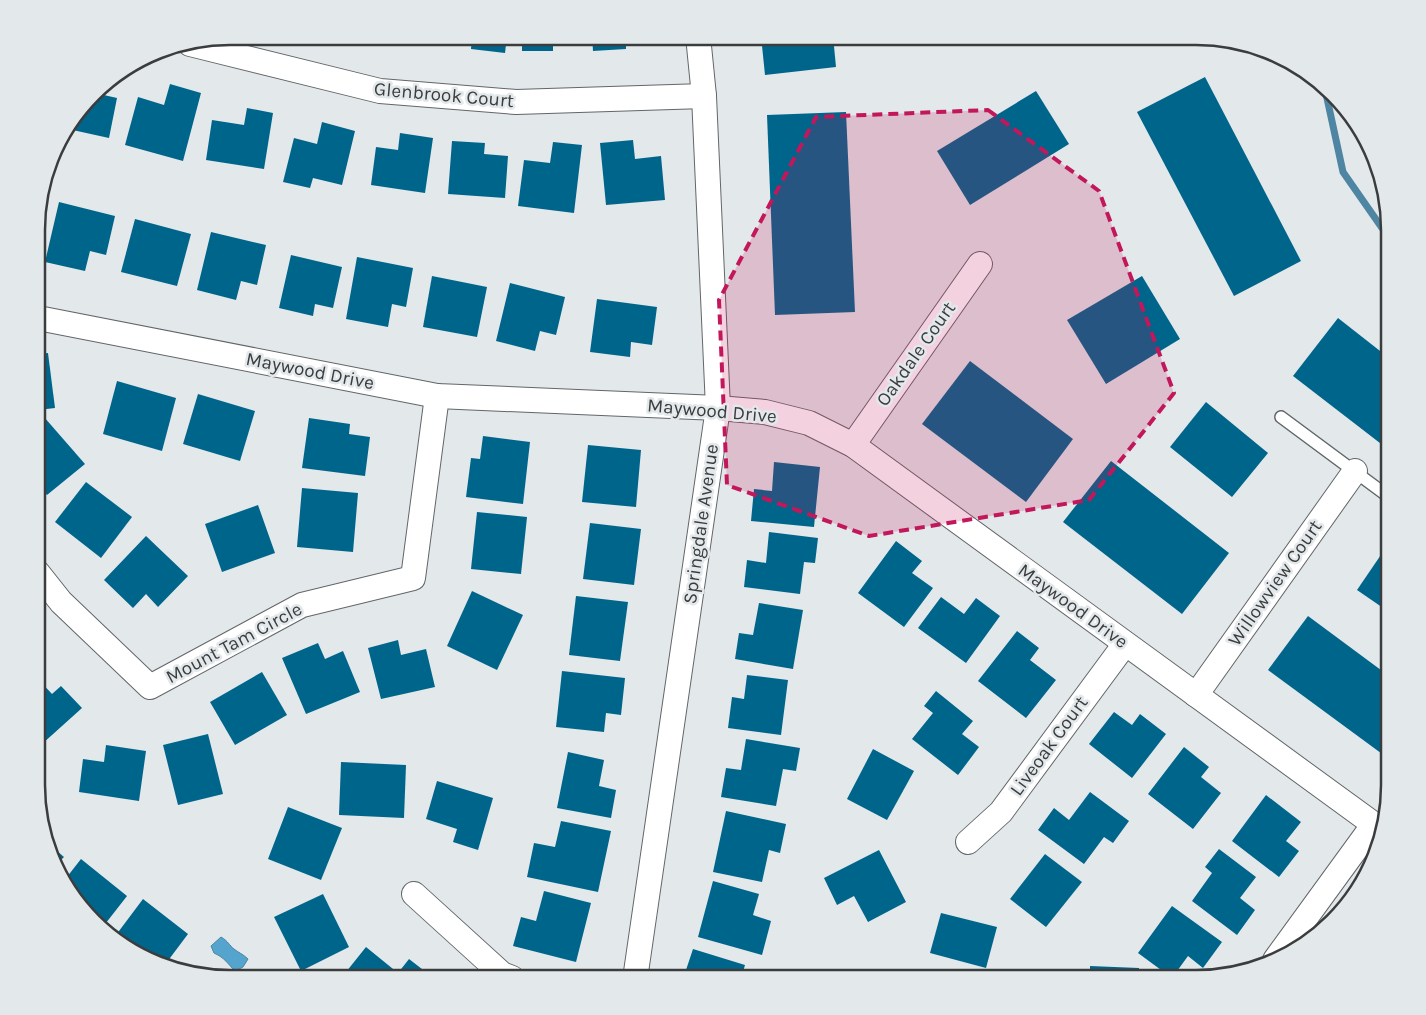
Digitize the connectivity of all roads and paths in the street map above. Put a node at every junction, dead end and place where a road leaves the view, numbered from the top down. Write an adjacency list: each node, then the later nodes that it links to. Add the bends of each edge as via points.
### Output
1 (699, 45): 3 (street, Springdale Avenue)
2 (204, 47): 3 (street, Glenbrook Court, via 380,91 516,102)
3 (704, 96): 7 (street, Springdale Avenue)
4 (980, 264): 9 (street, Oakdale Court)
5 (45, 319): 6 (street, Maywood Drive)
6 (437, 396): 7 (street, Maywood Drive); 12 (street, Mount Tam Circle, via 413,578 302,605 150,687 61,602)
7 (718, 408): 9 (street, Maywood Drive, via 765,412 809,423); 21 (street, Springdale Avenue)
8 (1280, 417): 10 (lane)
9 (853, 445): 13 (street, Maywood Drive)
10 (1355, 471): 11 (lane); 14 (street, Willowview Court)
11 (1381, 491)
12 (45, 581)
13 (1124, 644): 14 (street, Maywood Drive); 17 (street, Liveoak Court, via 1001,812)
14 (1196, 695): 15 (street, Maywood Drive)
15 (1376, 827)
16 (1375, 832): 19 (street)
17 (968, 842)
18 (414, 894): 20 (street)
19 (1286, 946)
20 (498, 970)
21 (637, 970)

